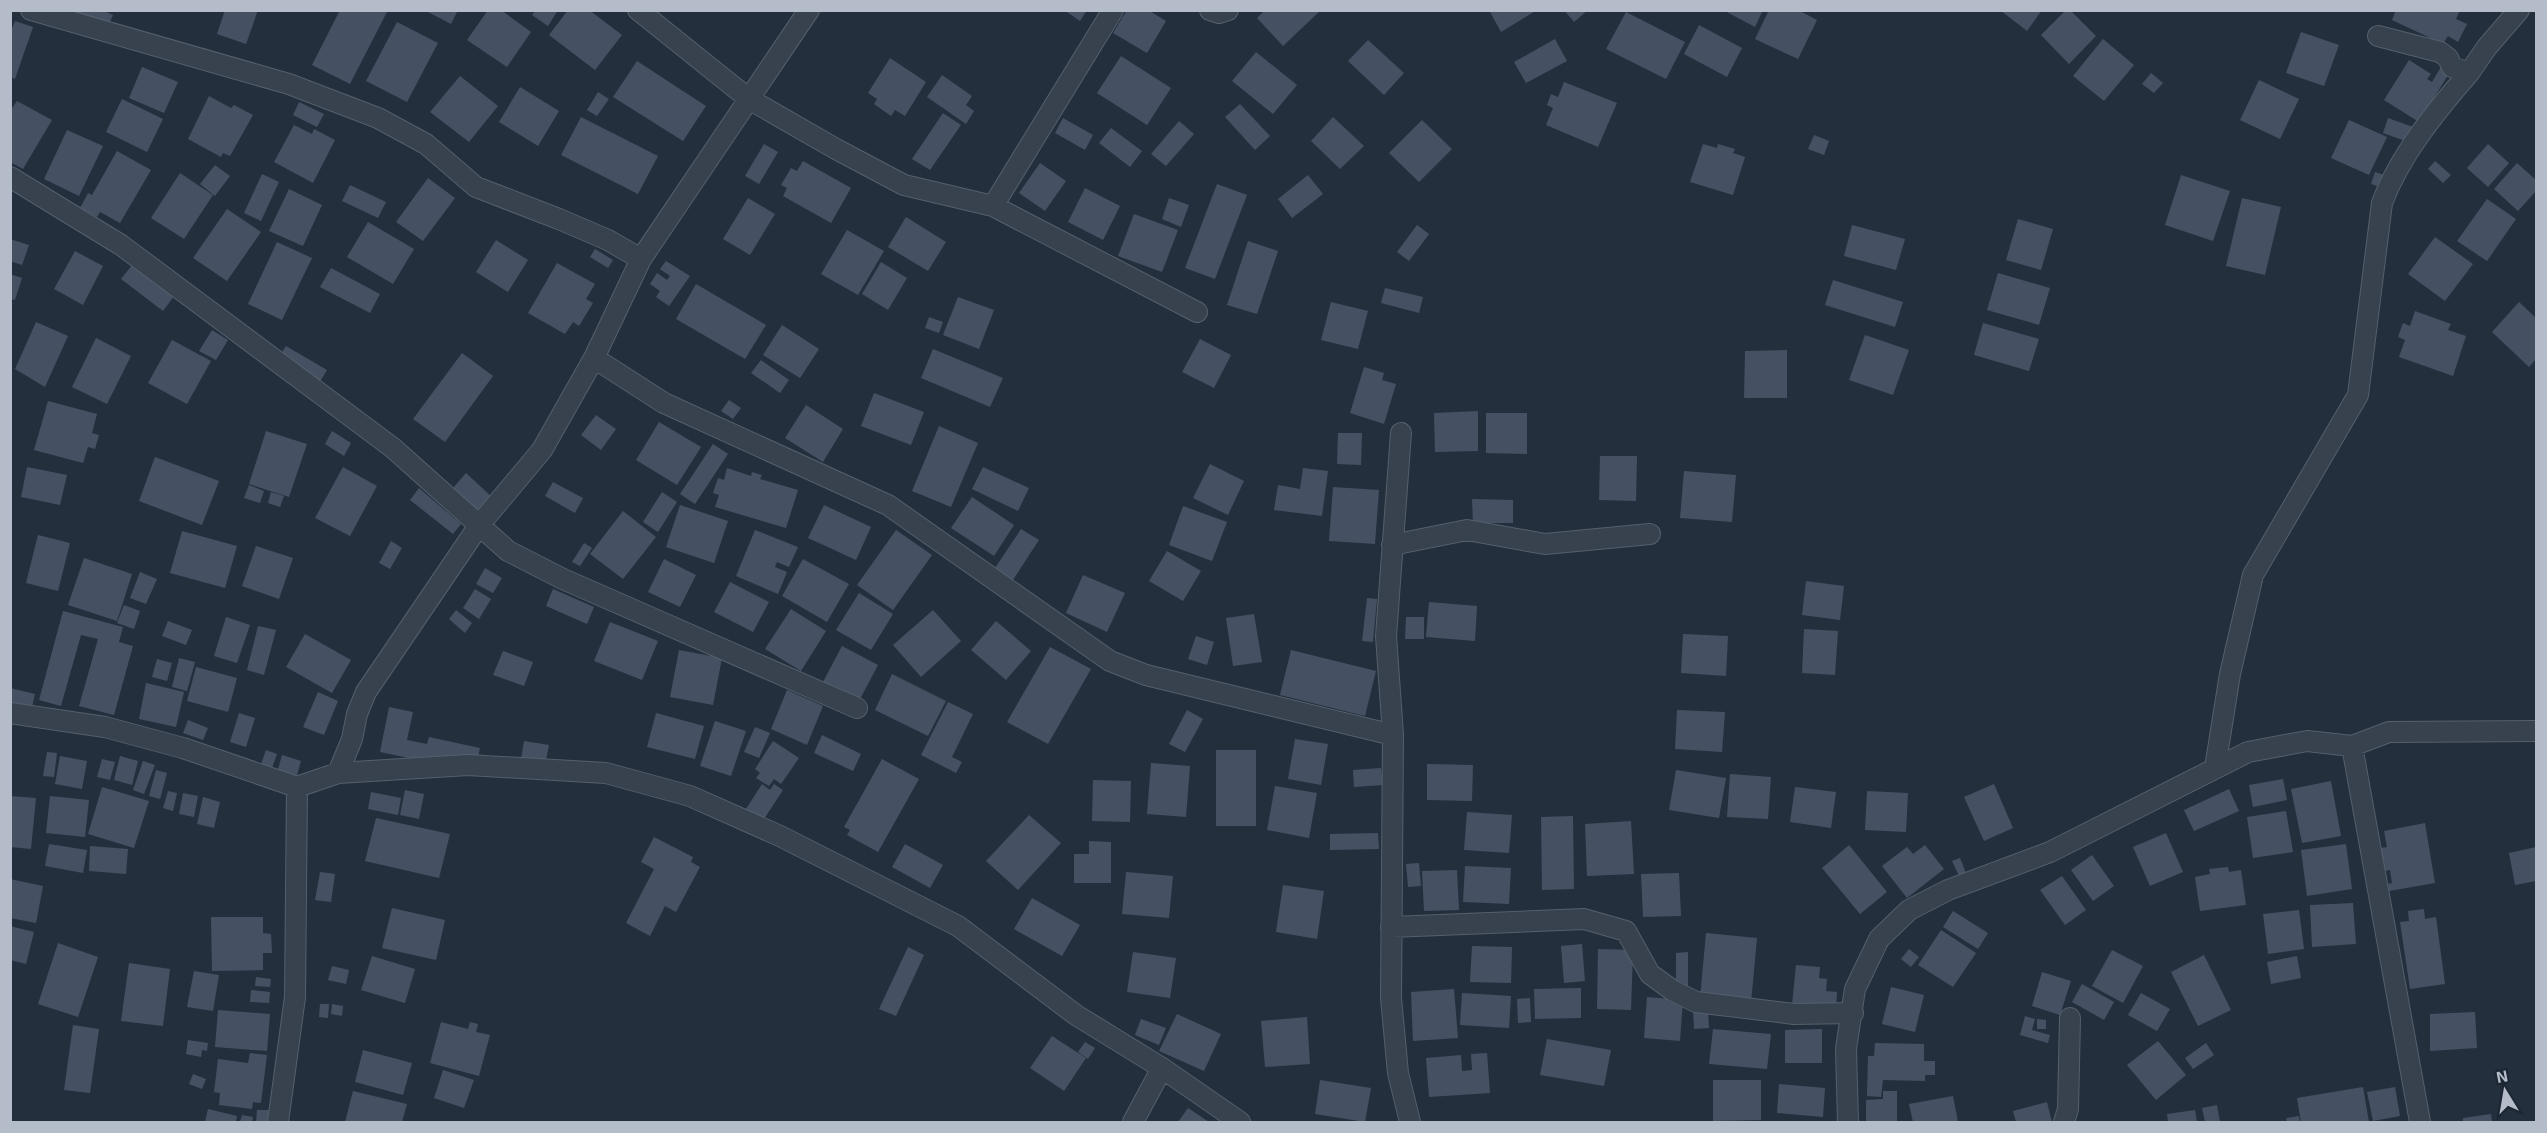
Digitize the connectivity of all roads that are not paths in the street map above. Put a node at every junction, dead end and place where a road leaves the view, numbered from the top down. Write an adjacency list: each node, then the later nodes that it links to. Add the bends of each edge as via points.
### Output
1 (31, 10): 13 (street, via 289,84 378,118 426,144 476,187 608,240)
2 (638, 10): 10 (street)
3 (809, 10): 10 (street)
4 (1113, 10): 12 (street)
5 (1210, 10): 6 (street)
6 (1228, 10)
7 (2519, 10): 9 (street)
8 (2378, 36): 9 (street, via 2440,52 2452,67)
9 (2469, 73): 25 (street, via 2407,154 2391,178 2382,202 2358,395 2253,575 2230,674)
10 (749, 99): 12 (street, via 904,185); 13 (street)
11 (10, 177): 17 (street, via 121,245 393,448)
12 (993, 206): 14 (street)
13 (641, 259): 15 (street)
14 (1197, 312)
15 (594, 358): 17 (street, via 542,450); 23 (street, via 664,403 888,505 1110,662 1146,675)
16 (1401, 433): 19 (street)
17 (480, 524): 20 (street, via 508,551 563,579); 26 (street, via 366,692)
18 (1650, 534): 19 (street, via 1545,544 1467,530)
19 (1392, 545): 23 (street, via 1386,636)
20 (857, 708)
21 (10, 712): 27 (street, via 105,727 183,748)
22 (2536, 731): 24 (street, via 2389,732)
23 (1393, 735): 28 (street)
24 (2352, 746): 25 (street, via 2307,741 2248,752); 38 (street)
25 (2215, 768): 29 (street, via 2050,852 1948,890 1908,910 1879,939 1855,989)
26 (338, 773): 27 (street); 31 (street, via 468,765 595,772 690,796 780,836 958,926 1076,1015)
27 (297, 787): 32 (street, via 295,997)
28 (1391, 927): 29 (street, via 1584,919 1626,932 1650,974 1696,1002 1794,1014); 35 (street, via 1398,1074)
29 (1853, 1013): 36 (street, via 1846,1049)
30 (2070, 1018): 37 (street, via 2068,1109)
31 (1162, 1068): 33 (street); 34 (street)
32 (278, 1122)
33 (1133, 1122)
34 (1240, 1122)
35 (1410, 1122)
36 (1848, 1122)
37 (2064, 1122)
38 (2420, 1122)

